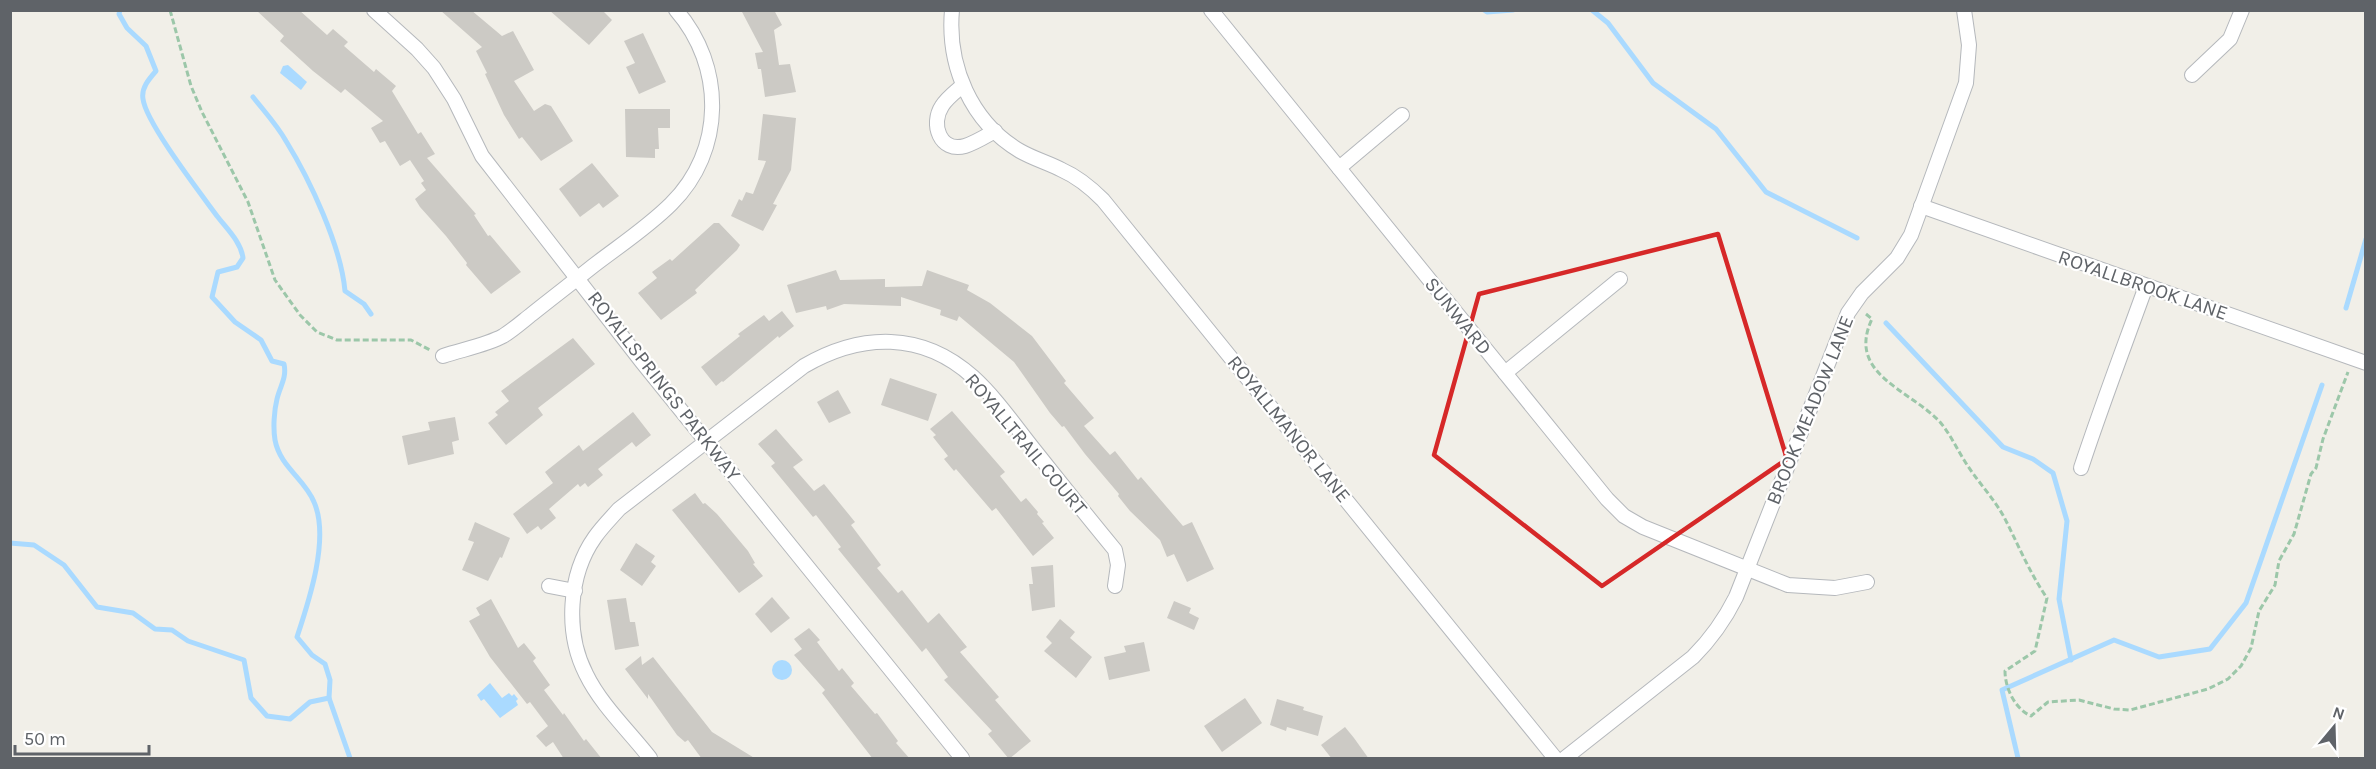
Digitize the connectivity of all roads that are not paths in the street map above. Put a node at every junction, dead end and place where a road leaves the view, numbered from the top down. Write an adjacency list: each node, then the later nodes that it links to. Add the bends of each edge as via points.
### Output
1 (374, 10): 13 (street, ROYALLSPRINGS PARKWAY, via 437,73 481,154)
2 (676, 10): 13 (street, via 698,41 709,72 713,110 707,143 687,186 672,204)
3 (952, 10): 8 (street, ROYALLMANOR LANE, via 952,48)
4 (1211, 10): 11 (street, SUNWARD)
5 (1964, 10): 12 (street, BROOK MEADOW LANE, via 1970,45 1965,82)
6 (2242, 10): 7 (street, via 2230,39)
7 (2192, 75)
8 (962, 86): 10 (street, ROYALLMANOR LANE); 10 (street, via 942,105 936,118 941,141 964,147)
9 (1402, 115): 11 (street)
10 (995, 131): 28 (street, ROYALLMANOR LANE, via 1019,151 1075,177 1103,200)
11 (1339, 168): 18 (street, SUNWARD)
12 (1921, 206): 15 (street, ROYALLBROOK LANE); 21 (street, BROOK MEADOW LANE, via 1911,235 1897,258 1862,293 1843,324)
13 (578, 278): 16 (street, via 502,337); 19 (street, ROYALLSPRINGS PARKWAY)
14 (1620, 279): 18 (street)
15 (2146, 286): 17 (street, ROYALLBROOK LANE); 20 (street)
16 (442, 356)
17 (2359, 361)
18 (1505, 374): 21 (street, SUNWARD, via 1624,516)
19 (706, 441): 24 (street, ROYALLTRAIL COURT, via 804,366 831,351 885,342 926,349 950,360 982,386 1115,550); 25 (street, ROYALLTRAIL COURT, via 619,509 601,529 583,560); 27 (street, ROYALLSPRINGS PARKWAY)
20 (2081, 468)
21 (1747, 568): 22 (street, SUNWARD, via 1788,585 1809,588); 29 (street, BROOK MEADOW LANE, via 1712,639)
22 (1867, 582)
23 (549, 586): 25 (street)
24 (1115, 586)
25 (575, 591): 26 (street, ROYALLTRAIL COURT, via 574,634 586,674)
26 (650, 759)
27 (962, 759)
28 (1555, 759)
29 (1564, 759)

